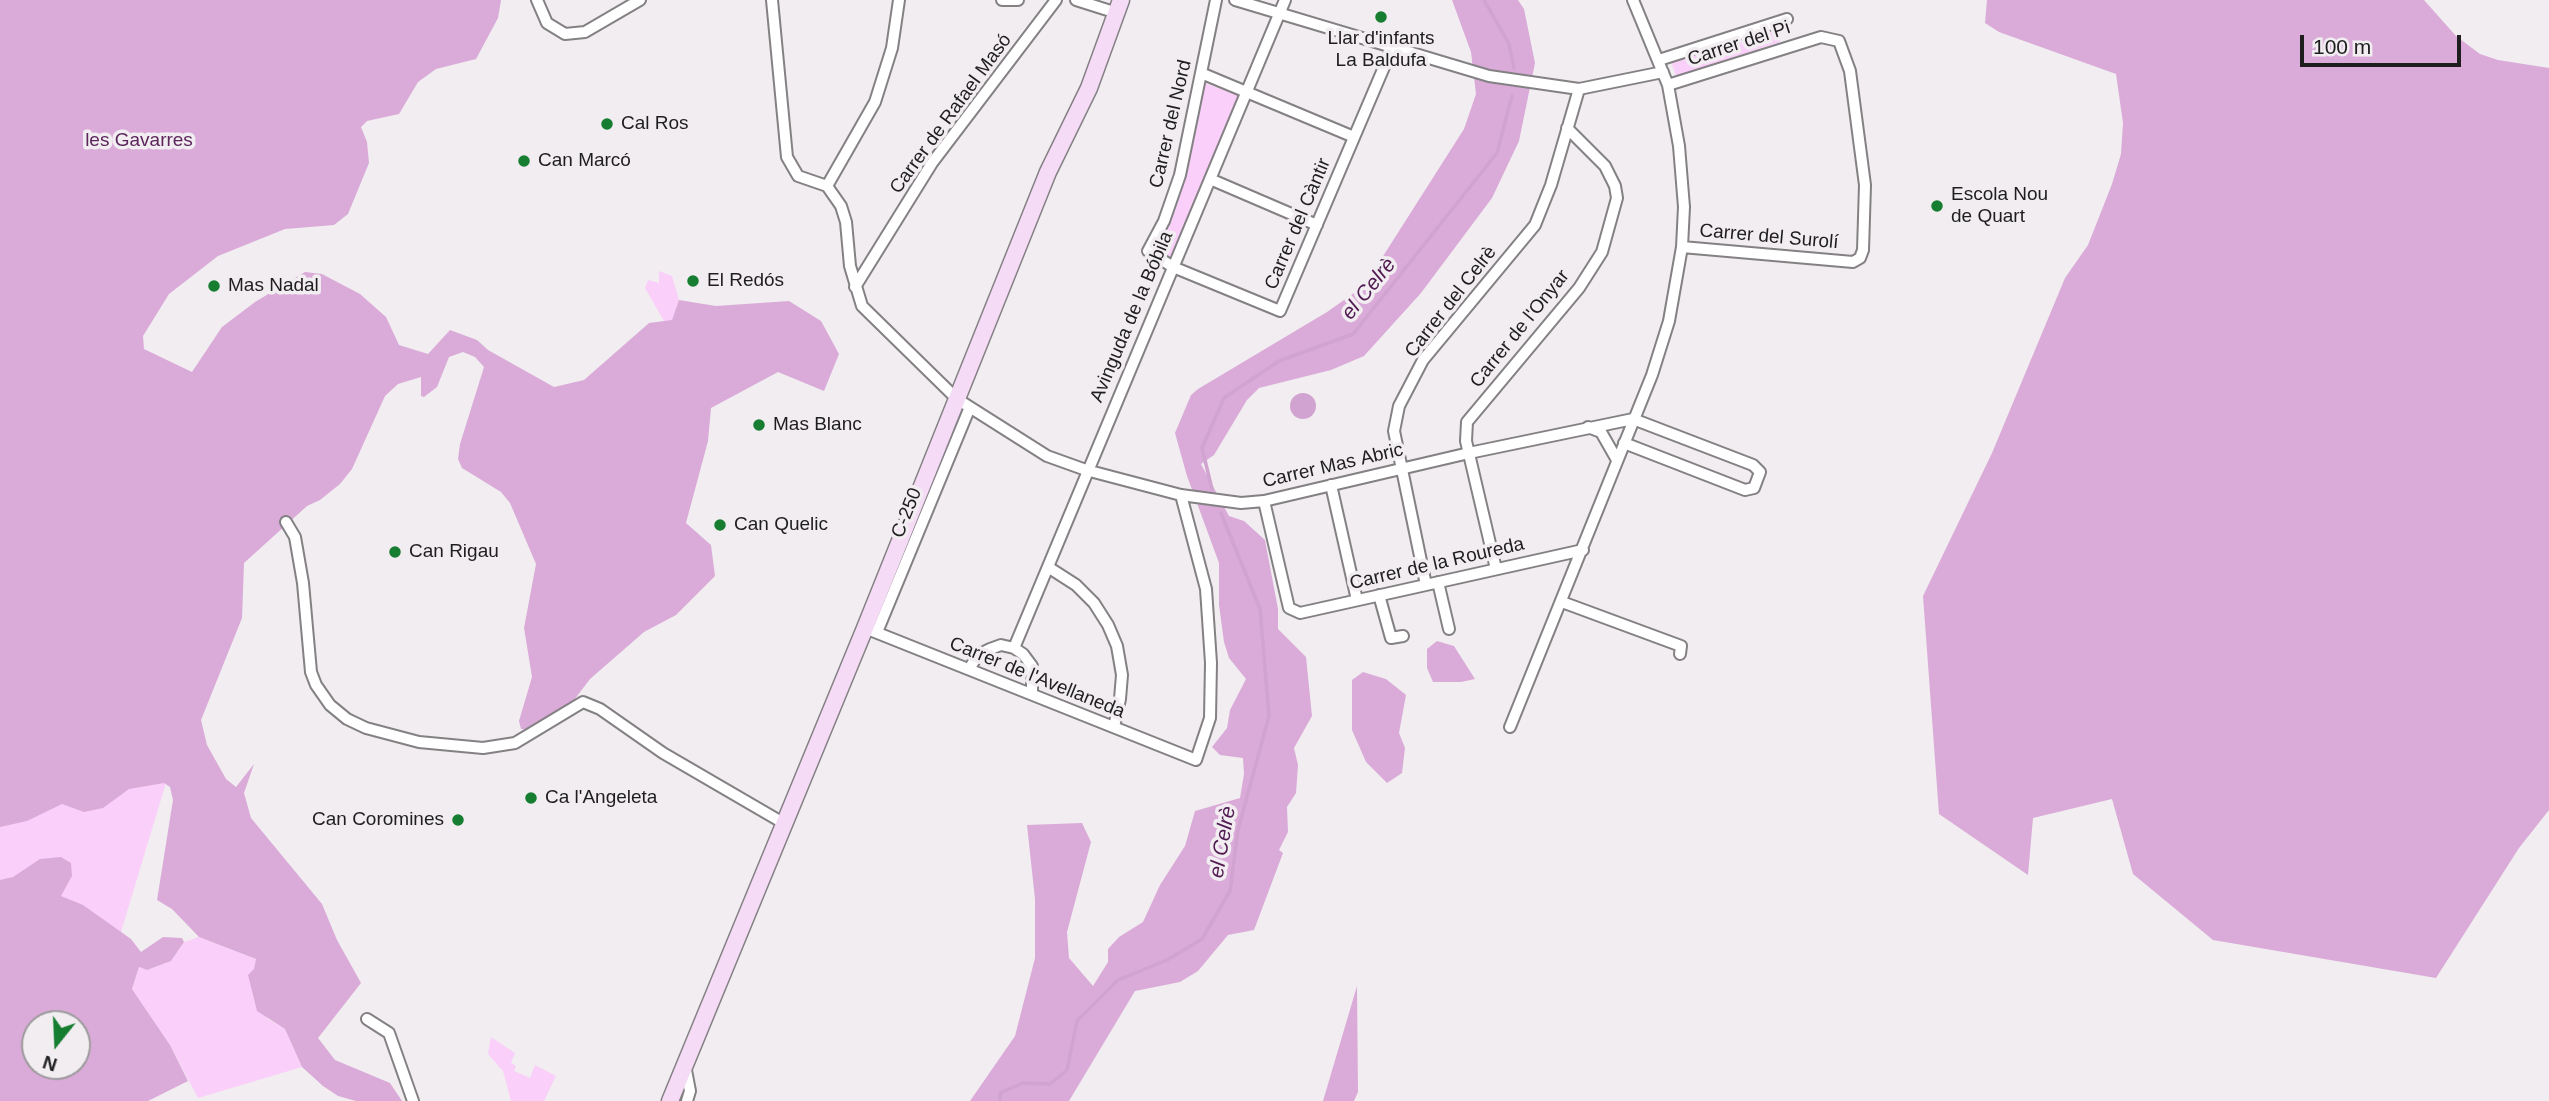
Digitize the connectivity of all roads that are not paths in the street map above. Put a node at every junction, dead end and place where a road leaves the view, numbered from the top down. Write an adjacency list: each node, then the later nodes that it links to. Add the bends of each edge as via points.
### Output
1 (537, 0): 2 (street, via 547,23 565,34 584,32)
2 (640, 0)
3 (772, 0): 26 (street, via 787,157 798,176)
4 (899, 0): 26 (street, via 892,48 875,102)
5 (1002, 0): 6 (street)
6 (1018, 0)
7 (1056, 0): 31 (street, Carrer de Rafael Masó, via 932,163)
8 (1076, 0): 13 (street)
9 (1216, 0): 19 (street, Carrer del Nord)
10 (1235, 0): 14 (street)
11 (1285, 0): 14 (street, Avinguda de la Bóbila)
12 (1633, 0): 17 (street)
13 (1119, 6): 32 (main road, C-250, via 1089,88 1048,172)
14 (1280, 12): 16 (street); 22 (street, Avinguda de la Bóbila)
15 (1787, 19): 17 (street, Carrer del Pi)
16 (1393, 46): 21 (street, via 1489,76); 24 (street, Carrer del Càntir)
17 (1658, 60): 18 (street)
18 (1663, 72): 20 (street); 21 (street)
19 (1201, 74): 22 (street); 30 (street, Carrer del Nord, via 1180,175 1148,251)
20 (1668, 85): 28 (street, via 1679,146); 29 (street, Carrer del Pi, via 1821,37 1839,41 1857,113 1866,217 1863,250)
21 (1579, 89): 23 (street, Carrer del Celrè)
22 (1246, 92): 24 (street); 25 (street, Avinguda de la Bóbila)
23 (1567, 128): 36 (street, Carrer de l'Onyar, via 1605,166 1615,186 1612,222 1602,252 1579,288 1467,422); 38 (street, Carrer del Celrè, via 1535,225 1423,360 1399,406 1394,431)
24 (1354, 138): 27 (street, Carrer del Càntir)
25 (1210, 179): 27 (street); 30 (street, Avinguda de la Bóbila)
26 (827, 186): 31 (street, via 846,222)
27 (1317, 225): 30 (street, Carrer del Càntir, via 1280,311)
28 (1682, 247): 29 (street, Carrer del Surolí); 33 (street, via 1669,321)
29 (1853, 262)
30 (1173, 267): 39 (street, Avinguda de la Bóbila)
31 (855, 287): 32 (street, Carrer Mas Abric, via 862,306)
32 (964, 403): 39 (street, Carrer Mas Abric, via 1046,456); 53 (main road, C-250)
33 (1633, 419): 34 (street, Carrer Mas Abric); 35 (street); 35 (street, via 1753,465 1760,472 1754,488 1745,490)
34 (1588, 427): 36 (street, Carrer Mas Abric); 37 (street, via 1601,432)
35 (1624, 443): 37 (street)
36 (1469, 453): 38 (street, Carrer Mas Abric); 46 (street, Carrer de l'Onyar)
37 (1617, 460): 44 (street)
38 (1402, 468): 40 (street, Carrer Mas Abric); 48 (street, Carrer del Celrè)
39 (1086, 470): 41 (street, Carrer Mas Abric); 45 (street, Avinguda de la Bóbila)
40 (1331, 485): 42 (street, Carrer Mas Abric); 50 (street)
41 (1181, 495): 42 (street, Carrer Mas Abric, via 1241,503); 59 (street, Carrer de l'Avellaneda, via 1206,589 1212,663 1209,718 1196,760)
42 (1264, 501): 50 (street, Carrer de la Roureda, via 1289,608 1300,614)
43 (286, 522): 61 (street, via 295,537 301,570 311,673 330,705 346,719 366,729 419,742 483,748 515,743 583,702)
44 (1583, 550): 46 (street, Carrer de la Roureda); 51 (street)
45 (1048, 567): 55 (street, Avinguda de la Bóbila); 59 (street, via 1094,603 1117,646 1122,674)
46 (1496, 569): 47 (street, Carrer de la Roureda)
47 (1438, 582): 48 (street, Carrer de la Roureda); 52 (street)
48 (1426, 585): 49 (street, Carrer de la Roureda)
49 (1379, 595): 50 (street, Carrer de la Roureda); 54 (street, via 1391,638)
50 (1357, 600)
51 (1562, 602): 56 (street, via 1681,646); 60 (street)
52 (1449, 629)
53 (871, 630): 57 (street, Carrer de l'Avellaneda); 61 (main road, C-250)
54 (1403, 636)
55 (1013, 648): 57 (street, via 1001,645 990,649 978,655); 58 (street, via 1032,666)
56 (1679, 654)
57 (969, 669): 58 (street, Carrer de l'Avellaneda)
58 (1032, 694): 59 (street, Carrer de l'Avellaneda)
59 (1114, 727)
60 (1510, 727)
61 (785, 824): 63 (main road, C-250)
62 (367, 1019): 64 (street, via 389,1033)
63 (685, 1065): 65 (main road, C-250); 66 (street, via 690,1091)
64 (414, 1101)
65 (670, 1101)
66 (687, 1101)

